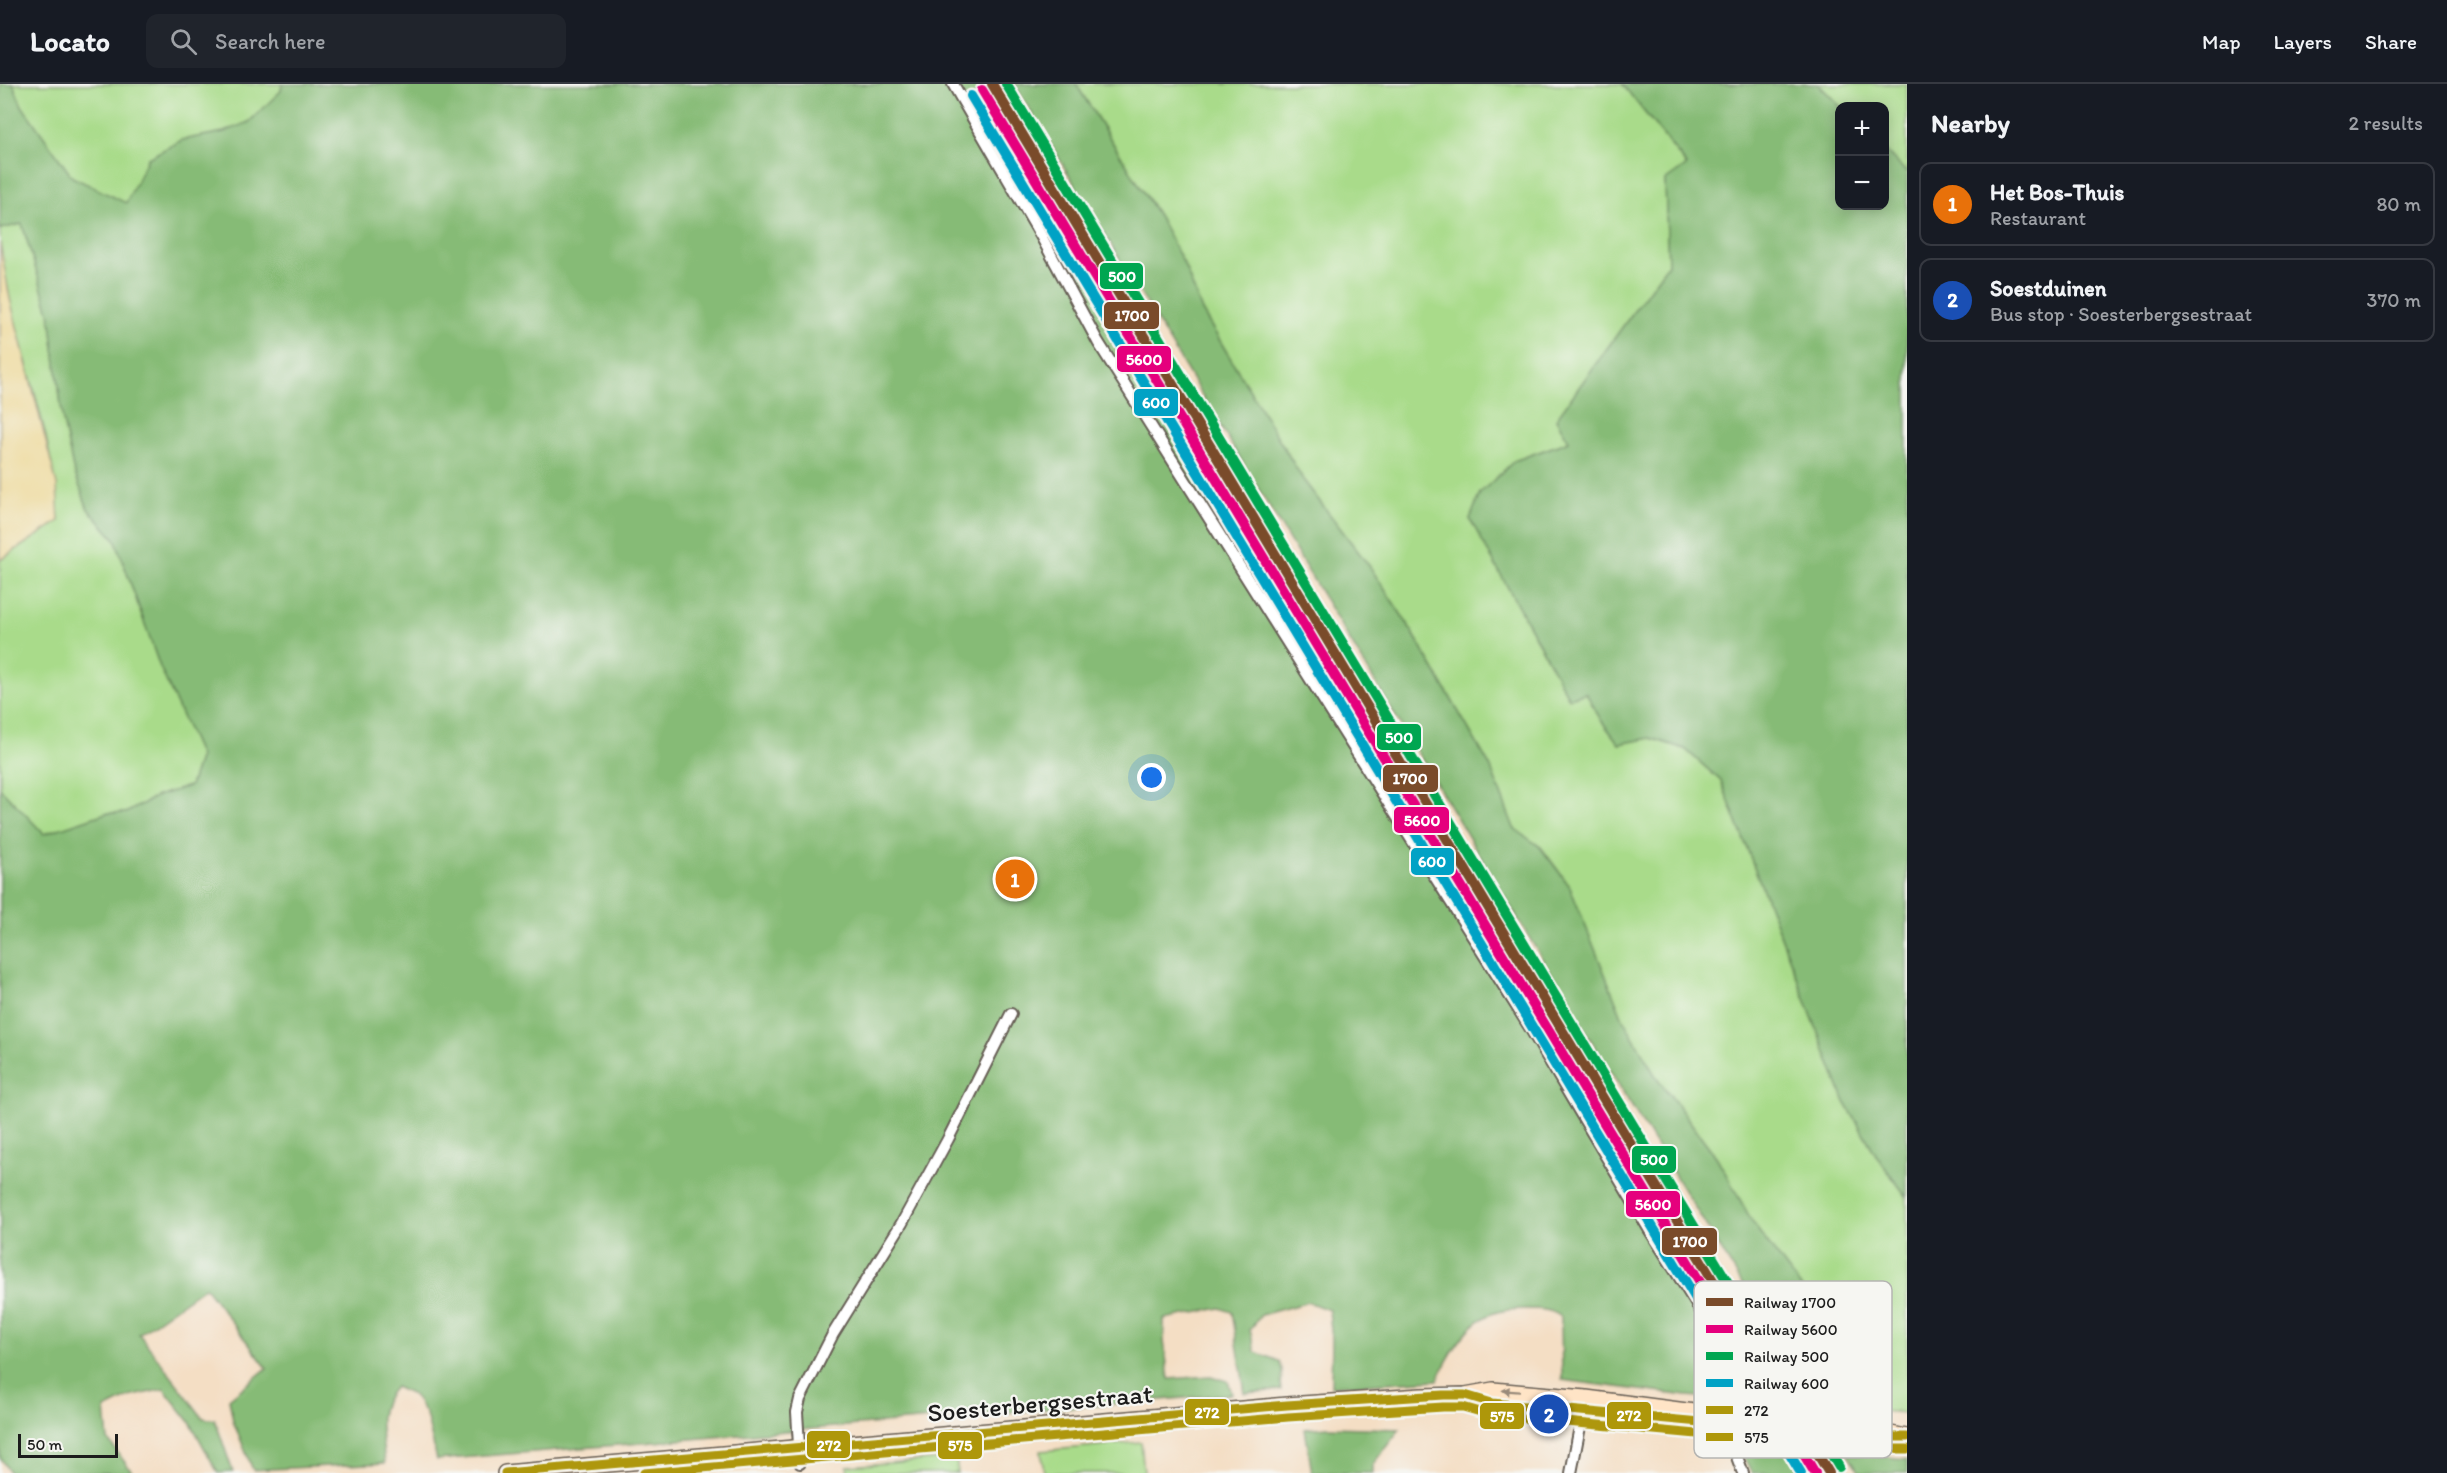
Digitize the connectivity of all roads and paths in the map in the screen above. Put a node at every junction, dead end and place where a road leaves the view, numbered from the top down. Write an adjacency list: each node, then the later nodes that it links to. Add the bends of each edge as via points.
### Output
1 (953, 84): 3 (street, via 1098,342 1529,1026)
2 (1011, 1014): 7 (street, via 902,1223 825,1349 800,1399)
3 (1694, 1301)
4 (1584, 1405): 5 (main road, Soesterbergsestraat); 6 (main road, Soesterbergsestraat); 7 (main road, Soesterbergsestraat, via 1493,1390 1287,1406); 10 (street)
5 (1694, 1412)
6 (1694, 1421)
7 (799, 1456): 9 (main road, Soesterbergsestraat)
8 (1737, 1458): 11 (street)
9 (505, 1473)
10 (1571, 1473)
11 (1743, 1473)

